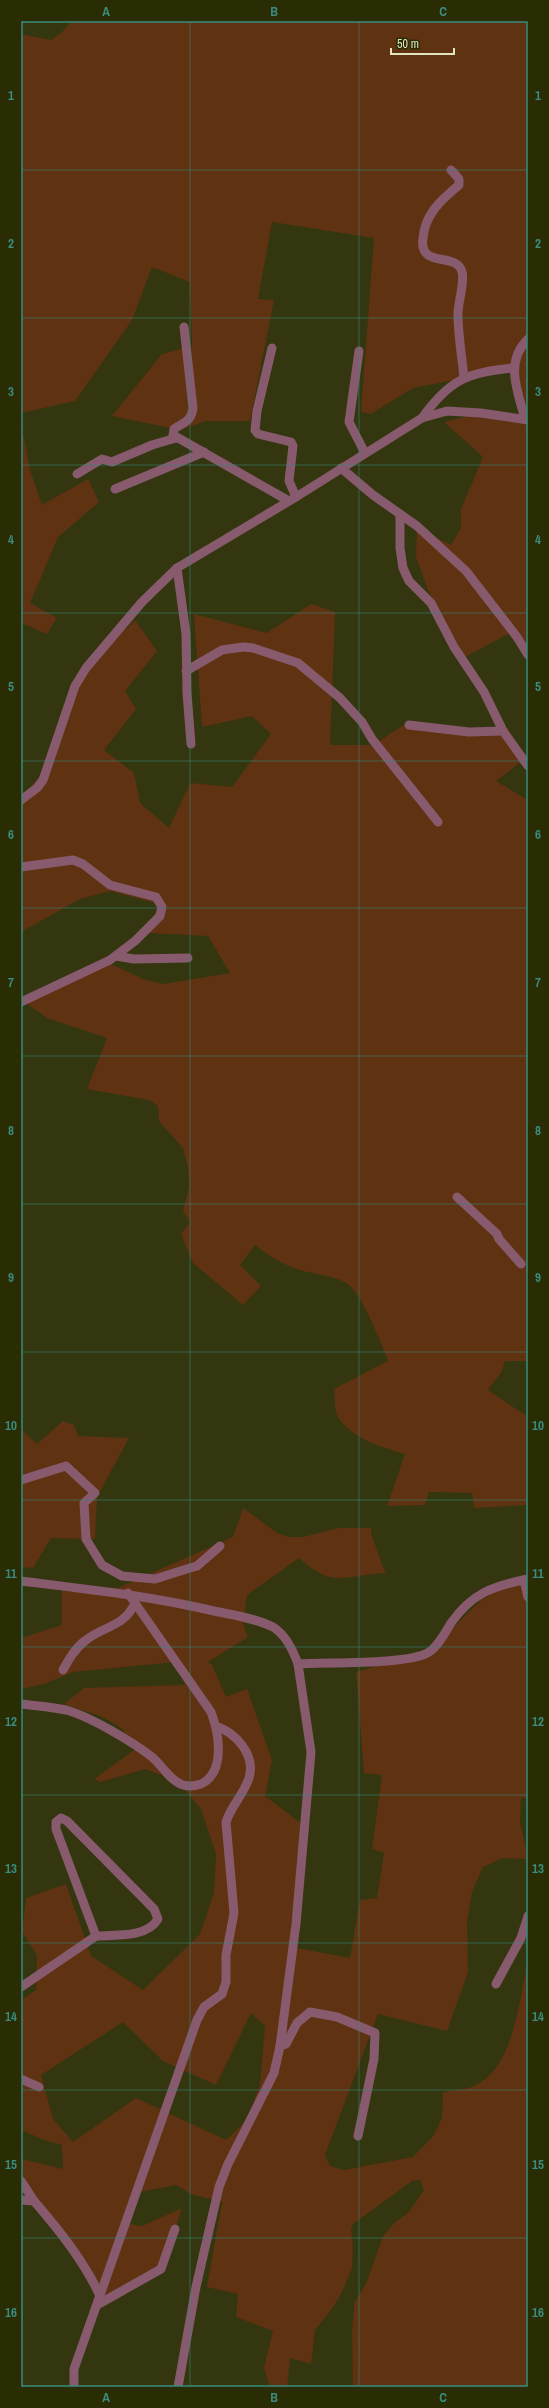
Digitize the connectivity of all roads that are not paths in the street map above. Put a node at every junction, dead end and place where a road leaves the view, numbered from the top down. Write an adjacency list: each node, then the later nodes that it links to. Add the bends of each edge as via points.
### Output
1 (452, 170): 7 (street, via 459,179 459,185 428,216 423,242 424,251 428,255 457,264 462,270 458,317)
2 (184, 327): 10 (street, via 193,408 192,417 174,429 173,435)
3 (528, 340): 6 (street, via 517,352)
4 (272, 348): 16 (street, via 255,430 258,434 291,442 294,446 289,481)
5 (359, 351): 12 (street, via 349,422)
6 (513, 368): 7 (street); 9 (street)
7 (464, 378): 8 (street, via 448,386)
8 (422, 418): 9 (street, via 447,411); 12 (street)
9 (527, 420)
10 (176, 438): 11 (street); 14 (street, via 112,462 102,459)
11 (204, 452): 15 (street); 16 (street)
12 (365, 453): 13 (street)
13 (341, 468): 16 (street); 17 (street)
14 (77, 474)
15 (115, 489)
16 (293, 499): 18 (street)
17 (400, 514): 19 (street, via 417,526 466,571); 22 (street, via 400,548 406,575 431,603 450,641 484,692)
18 (177, 568): 20 (street, via 186,634); 25 (street, via 142,602 86,668 75,686 43,780)
19 (528, 655)
20 (186, 671): 23 (street); 26 (street, via 222,650 238,647 253,648 298,664 340,698 362,722 372,739)
21 (409, 725): 22 (street, via 469,732)
22 (502, 731): 24 (street)
23 (191, 744)
24 (528, 766)
25 (21, 800)
26 (438, 822)
27 (21, 867): 28 (street, via 73,860 83,864 110,884 158,898 162,907 160,916 135,942)
28 (116, 956): 29 (street, via 134,959); 30 (street)
29 (188, 958)
30 (21, 1002)
31 (457, 1197): 32 (street, via 497,1234)
32 (521, 1264)
33 (21, 1480): 34 (street, via 66,1466 95,1492 84,1503 86,1539 102,1565 122,1576 155,1579 197,1566)
34 (220, 1546)
35 (526, 1580): 38 (street); 40 (street, via 490,1589 468,1602 436,1646 422,1656 398,1660)
36 (21, 1581): 37 (street)
37 (128, 1593): 39 (street); 40 (street, via 181,1602 273,1628 287,1641)
38 (528, 1597)
39 (135, 1603): 41 (street, via 127,1617 87,1639 77,1648); 43 (street, via 211,1712)
40 (298, 1664): 48 (street, via 311,1752 296,1924)
41 (63, 1670)
42 (21, 1704): 43 (street, via 67,1710 84,1716 152,1757 176,1781 192,1787 206,1781 215,1769 218,1754)
43 (216, 1726): 56 (street, via 229,1731 241,1742 250,1768 249,1778 230,1809 226,1822 234,1913 226,1954 226,1982 222,1994 204,2007 197,2020)
44 (528, 1916): 46 (street, via 521,1938)
45 (96, 1936): 45 (street, via 145,1930 155,1923 157,1912 67,1820 61,1818 56,1822 56,1829); 47 (street)
46 (496, 1984)
47 (21, 1986)
48 (280, 2046): 51 (street, via 286,2044 296,2024 310,2012 337,2017 375,2033 374,2059); 58 (street, via 274,2073 219,2187 197,2279)
49 (21, 2079): 50 (street)
50 (39, 2088)
51 (358, 2136)
52 (21, 2181): 54 (street)
53 (21, 2200): 54 (street)
54 (34, 2201): 56 (street, via 86,2268)
55 (175, 2230): 56 (street, via 161,2269)
56 (98, 2300): 57 (street, via 74,2369)
57 (73, 2387)
58 (178, 2387)

